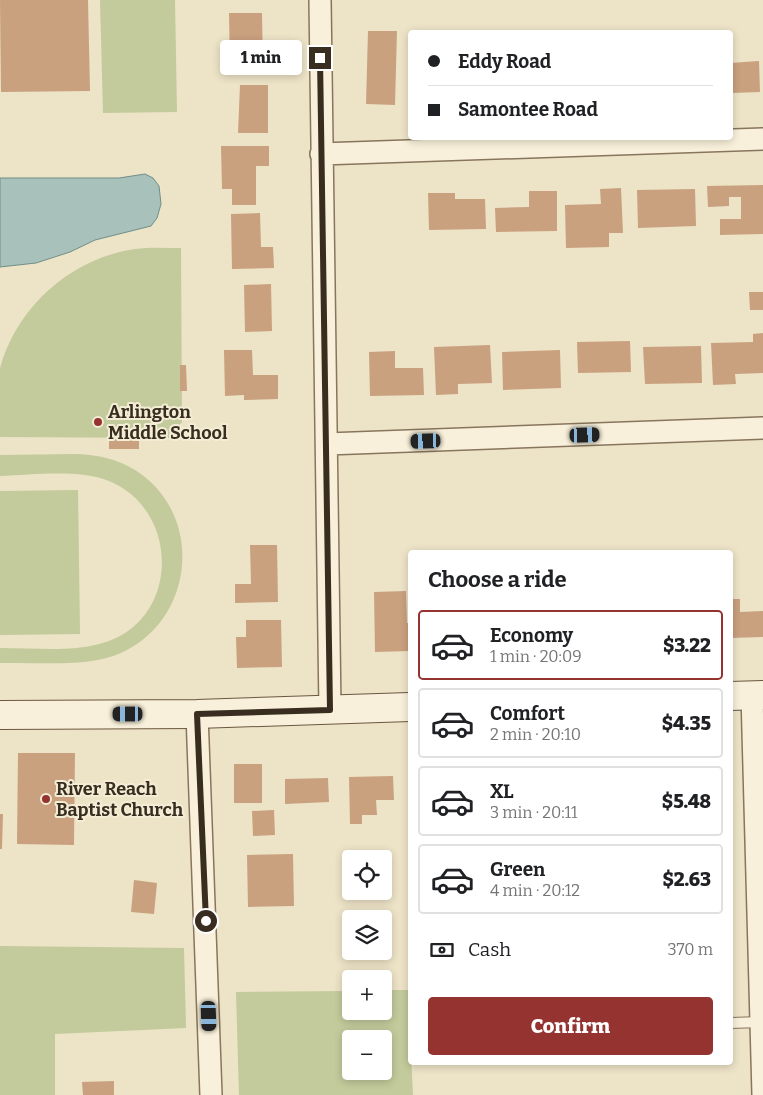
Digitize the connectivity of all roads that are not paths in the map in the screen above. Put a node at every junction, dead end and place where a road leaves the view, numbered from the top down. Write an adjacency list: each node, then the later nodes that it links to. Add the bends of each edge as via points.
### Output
1 (320, 0): 3 (street)
2 (763, 139): 3 (street)
3 (321, 154): 5 (street)
4 (763, 428): 5 (street)
5 (327, 444): 8 (street)
6 (748, 695): 11 (street)
7 (408, 707): 8 (street)
8 (330, 710): 10 (street)
9 (0, 714): 10 (street)
10 (197, 714): 13 (street)
11 (762, 1022): 12 (lane); 14 (street)
12 (733, 1023)
13 (211, 1095)
14 (763, 1095)

